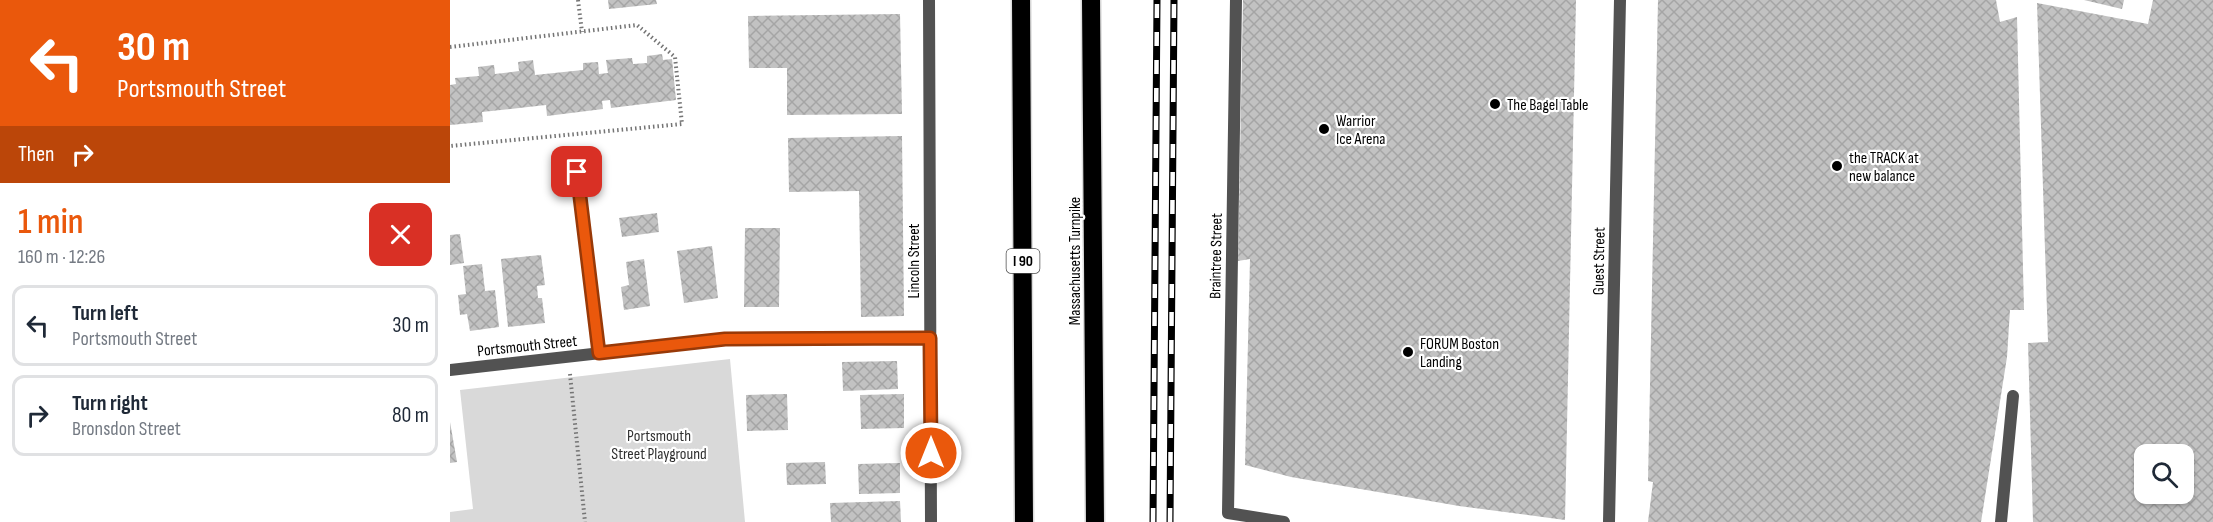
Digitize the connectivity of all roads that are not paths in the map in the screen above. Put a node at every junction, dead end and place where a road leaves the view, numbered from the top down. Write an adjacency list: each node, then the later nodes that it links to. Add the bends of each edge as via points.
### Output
1 (929, 0): 7 (street, Lincoln Street)
2 (1021, 0): 13 (highway, I 90)
3 (1091, 0): 14 (highway, Massachusetts Turnpike)
4 (1236, 0): 11 (street, Braintree Street)
5 (1620, 0): 16 (street, Guest Street)
6 (577, 172): 8 (street)
7 (930, 338): 8 (street, Portsmouth Street, via 734,339); 12 (street, Lincoln Street)
8 (599, 353): 9 (street, Portsmouth Street)
9 (450, 370)
10 (2013, 396): 17 (street)
11 (1227, 518): 15 (street)
12 (931, 522)
13 (1024, 522)
14 (1095, 522)
15 (1284, 522)
16 (1609, 522)
17 (2001, 522)

